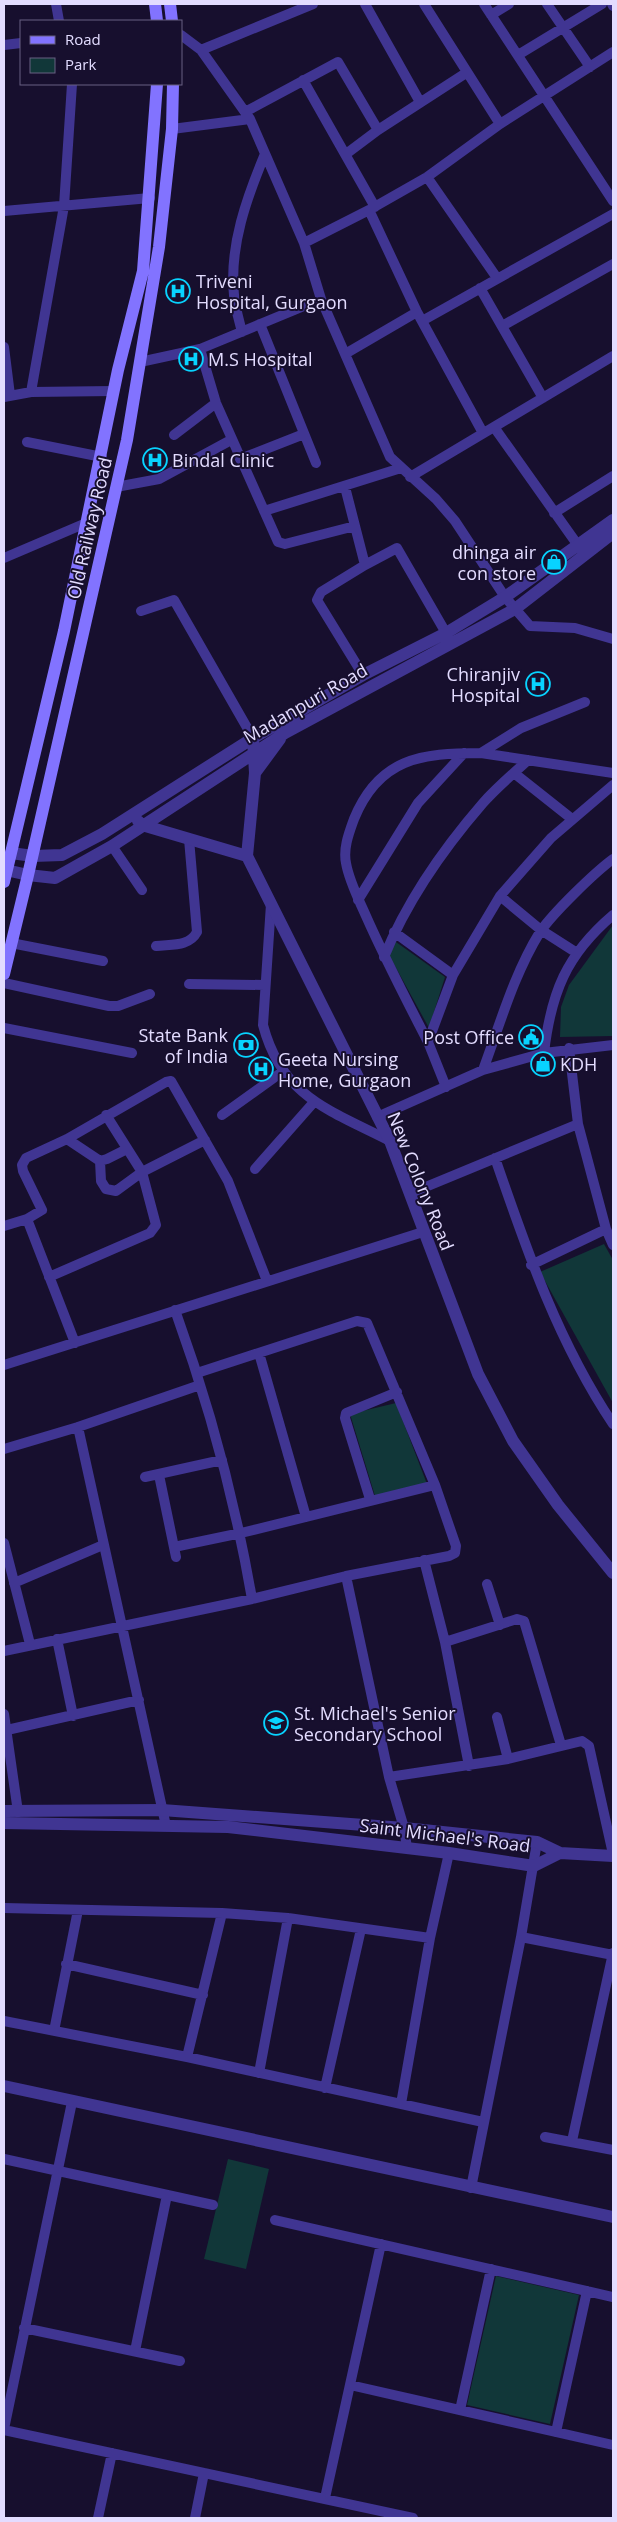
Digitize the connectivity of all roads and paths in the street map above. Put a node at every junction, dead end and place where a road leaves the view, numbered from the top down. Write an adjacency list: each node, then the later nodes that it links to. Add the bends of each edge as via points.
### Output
1 (56, 4): 12 (street)
2 (155, 4): 13 (main road)
3 (170, 4): 14 (main road)
4 (314, 4): 19 (street)
5 (365, 4): 29 (street)
6 (424, 4): 23 (street)
7 (484, 4): 11 (street)
8 (509, 4): 11 (street)
9 (547, 4): 15 (street)
10 (602, 4): 15 (street)
11 (491, 15): 21 (street)
12 (59, 20)
13 (157, 20)
14 (172, 20)
15 (563, 27): 21 (street); 22 (street)
16 (182, 36): 19 (street)
17 (20, 43): 18 (street)
18 (4, 45)
19 (201, 50): 30 (street)
20 (613, 52): 22 (street)
21 (518, 55): 28 (street)
22 (590, 67): 28 (street)
23 (466, 73): 29 (street); 31 (street)
24 (303, 80): 30 (street); 33 (street, via 335,62 341,63); 35 (street)
25 (72, 85): 39 (street)
26 (157, 85): 37 (main road, Old Railway Road)
27 (173, 85): 32 (main road, Old Railway Road)
28 (543, 96): 31 (street); 38 (street)
29 (420, 102): 33 (street)
30 (247, 116): 32 (street); 34 (street)
31 (500, 124): 36 (street)
32 (172, 129): 56 (main road, Old Railway Road, via 159,247)
33 (378, 130): 35 (street)
34 (265, 154): 43 (street); 51 (street, via 244,205 238,240 234,285)
35 (346, 154): 40 (street)
36 (427, 177): 40 (street); 45 (street)
37 (150, 198): 39 (street); 57 (main road, Old Railway Road, via 143,271)
38 (613, 201)
39 (64, 206): 41 (street); 59 (street)
40 (372, 208): 43 (street); 48 (street)
41 (4, 211)
42 (613, 214): 45 (street)
43 (304, 243): 47 (street)
44 (613, 264): 50 (street)
45 (497, 278): 46 (street)
46 (480, 288): 48 (street); 50 (street)
47 (321, 299): 49 (street); 54 (street)
48 (420, 316): 54 (street); 64 (street)
49 (260, 324): 51 (street); 65 (street)
50 (502, 326): 61 (street)
51 (242, 332): 53 (street)
52 (4, 347): 60 (street)
53 (200, 350): 56 (street); 62 (street)
54 (345, 354): 72 (street, via 384,446)
55 (613, 356): 61 (street)
56 (139, 368): 57 (main road); 75 (main road, Old Railway Road)
57 (118, 370): 58 (main road, Old Railway Road)
58 (114, 391): 59 (street); 69 (main road, Old Railway Road)
59 (31, 392): 60 (street)
60 (7, 396)
61 (543, 398): 63 (street)
62 (216, 403): 66 (street); 67 (street)
63 (494, 427): 64 (street); 78 (street)
64 (483, 433): 73 (street)
65 (304, 434): 70 (street); 71 (street)
66 (174, 435)
67 (231, 440): 70 (street); 75 (street, via 158,479)
68 (27, 442): 69 (street)
69 (102, 457): 80 (main road, Old Railway Road)
70 (240, 459): 77 (street)
71 (316, 463)
72 (401, 468): 73 (street); 76 (street)
73 (410, 476): 86 (street, via 455,521)
74 (613, 476): 78 (street)
75 (116, 487): 91 (main road, Old Railway Road)
76 (346, 487): 77 (street); 81 (street)
77 (264, 511): 81 (street, via 282,544)
78 (554, 513): 83 (street)
79 (613, 520): 83 (street, Madanpuri Road)
80 (86, 523): 84 (street); 89 (main road, Old Railway Road)
81 (355, 526): 85 (street)
82 (613, 533): 83 (street, Madanpuri Road)
83 (581, 551): 86 (street, Madanpuri Road); 87 (street, Madanpuri Road)
84 (4, 558)
85 (364, 565): 90 (street, via 397,548); 93 (street, via 321,592 317,600)
86 (505, 597): 87 (street); 90 (street, Madanpuri Road)
87 (515, 610): 92 (street, via 530,626 575,628); 95 (street, Madanpuri Road)
88 (141, 611): 96 (street, via 174,600)
89 (64, 631): 91 (main road); 110 (main road, Old Railway Road)
90 (446, 633): 93 (street, Madanpuri Road)
91 (82, 636): 111 (main road, Old Railway Road)
92 (613, 639)
93 (363, 675): 96 (street, Madanpuri Road)
94 (585, 702): 99 (street, via 521,728)
95 (285, 733): 97 (street, Madanpuri Road); 101 (street)
96 (253, 738): 97 (street); 105 (street, Madanpuri Road)
97 (253, 753): 101 (street); 107 (street, Madanpuri Road)
98 (464, 753): 99 (street); 118 (street, via 418,803); 118 (street, via 407,760 378,779 361,802 348,835 345,863)
99 (481, 753): 100 (street)
100 (528, 760): 102 (street); 103 (street)
101 (255, 773): 112 (street)
102 (514, 773): 106 (street); 122 (street, via 485,801 444,851)
103 (613, 773)
104 (613, 785): 106 (street)
105 (132, 815): 107 (street); 111 (street, Madanpuri Road, via 62,855)
106 (572, 818): 117 (street)
107 (142, 825): 108 (street); 109 (street, Madanpuri Road)
108 (188, 839): 112 (street); 124 (street, via 197,932 186,943)
109 (112, 846): 115 (street, Madanpuri Road, via 55,878); 116 (street)
110 (11, 853): 111 (street, Madanpuri Road); 114 (main road, Old Railway Road)
111 (33, 856): 115 (main road, Old Railway Road)
112 (247, 856): 119 (street, New Colony Road)
113 (613, 860): 121 (street, via 590,878)
114 (5, 876): 115 (street, Madanpuri Road)
115 (28, 876): 123 (main road, Old Railway Road)
116 (142, 890)
117 (500, 896): 121 (street); 129 (street)
118 (358, 900): 126 (street)
119 (271, 902): 132 (street); 146 (street, New Colony Road)
120 (613, 915): 125 (street)
121 (541, 930): 125 (street); 140 (street, via 526,957)
122 (394, 932): 126 (street); 129 (street)
123 (11, 942): 127 (street); 128 (main road, Old Railway Road)
124 (156, 946)
125 (577, 953): 139 (street, via 559,982 548,1017)
126 (384, 957): 135 (street)
127 (103, 960)
128 (4, 974)
129 (453, 975): 135 (street)
130 (4, 983): 133 (street, via 109,1006 118,1006)
131 (189, 984): 132 (street)
132 (264, 985): 141 (street, via 263,1025)
133 (150, 994)
134 (4, 1028): 138 (street)
135 (428, 1042): 142 (street)
136 (613, 1044): 137 (street)
137 (568, 1048): 139 (street); 147 (street)
138 (132, 1053)
139 (544, 1053): 140 (street)
140 (483, 1070): 142 (street)
141 (282, 1072): 143 (street); 144 (street)
142 (446, 1087): 146 (street)
143 (314, 1102): 150 (street); 154 (street)
144 (222, 1114)
145 (106, 1115): 148 (street); 149 (street, via 171,1081); 151 (street)
146 (377, 1117): 150 (street, New Colony Road)
147 (578, 1124): 152 (street); 159 (street)
148 (67, 1139): 153 (street); 157 (street, via 23,1162 23,1171 42,1207 38,1215)
149 (205, 1140): 155 (street); 164 (street, via 228,1181)
150 (390, 1141): 156 (street, New Colony Road)
151 (127, 1148): 153 (street, via 107,1160); 155 (street)
152 (496, 1158): 156 (street); 162 (street)
153 (100, 1160): 155 (street, via 101,1181 110,1192)
154 (255, 1168)
155 (142, 1172): 163 (street, via 156,1221 154,1228)
156 (410, 1192): 160 (street, New Colony Road)
157 (27, 1219): 158 (street); 163 (street)
158 (4, 1226)
159 (606, 1229): 161 (street); 162 (street)
160 (423, 1232): 164 (street); 185 (street, New Colony Road, via 478,1374 513,1440 558,1505)
161 (613, 1245)
162 (531, 1265): 172 (street, via 594,1396)
163 (49, 1277): 166 (street)
164 (267, 1281): 165 (street)
165 (175, 1310): 166 (street); 169 (street)
166 (75, 1343): 168 (street)
167 (259, 1353): 169 (street); 171 (street, via 362,1320 369,1326); 180 (street)
168 (4, 1365)
169 (197, 1373): 170 (street)
170 (200, 1385): 173 (street); 175 (street)
171 (397, 1392): 178 (street); 179 (street, via 346,1413)
172 (613, 1424)
173 (78, 1427): 174 (street); 183 (street)
174 (4, 1449)
175 (222, 1460): 176 (street); 181 (street)
176 (160, 1475): 177 (street); 181 (street, via 175,1552)
177 (145, 1477)
178 (435, 1485): 179 (street); 184 (street, via 456,1546 455,1553)
179 (370, 1500): 180 (street)
180 (306, 1517): 181 (street)
181 (241, 1533): 189 (street)
182 (4, 1543): 187 (street)
183 (103, 1544): 187 (street); 191 (street)
184 (424, 1560): 186 (street); 193 (street)
185 (613, 1573)
186 (346, 1576): 189 (street); 204 (street)
187 (14, 1583): 194 (street)
188 (487, 1584): 190 (street)
189 (252, 1599): 191 (street)
190 (500, 1625): 193 (street); 201 (street, via 521,1620 527,1625)
191 (123, 1627): 192 (street); 196 (street)
192 (57, 1639): 194 (street); 198 (street)
193 (445, 1642): 203 (street)
194 (30, 1644): 195 (street)
195 (4, 1651)
196 (139, 1700): 198 (street); 205 (street)
197 (4, 1714): 200 (street)
198 (73, 1716): 200 (street)
199 (497, 1717): 202 (street)
200 (7, 1730): 207 (street)
201 (561, 1745): 202 (street); 215 (street, via 582,1741 589,1746)
202 (508, 1759): 203 (street)
203 (469, 1766): 204 (street)
204 (389, 1777): 210 (street)
205 (162, 1810): 207 (street, Saint Michael's Road); 209 (street); 210 (street, Saint Michael's Road)
206 (4, 1812): 207 (street, Saint Michael's Road)
207 (18, 1812)
208 (4, 1824): 209 (street, Saint Michael's Road)
209 (166, 1826): 212 (street, Saint Michael's Road, via 228,1827)
210 (404, 1828): 211 (street, Saint Michael's Road); 212 (street)
211 (537, 1842): 214 (street, Saint Michael's Road); 216 (street)
212 (407, 1848): 213 (street, Saint Michael's Road)
213 (449, 1853): 216 (street, Saint Michael's Road); 223 (street)
214 (560, 1853): 215 (street); 216 (street, Saint Michael's Road)
215 (613, 1855)
216 (534, 1866): 222 (street)
217 (4, 1908): 218 (street)
218 (78, 1910): 219 (street); 225 (street)
219 (222, 1913): 220 (street); 226 (street)
220 (288, 1918): 221 (street); 230 (street)
221 (361, 1929): 223 (street); 232 (street)
222 (521, 1937): 224 (street); 235 (street)
223 (430, 1938): 234 (street)
224 (613, 1954): 237 (street)
225 (66, 1964): 226 (street); 228 (street)
226 (203, 1995): 229 (street)
227 (4, 2021): 228 (street)
228 (54, 2031): 229 (street)
229 (187, 2057): 230 (street)
230 (259, 2073): 232 (street)
231 (4, 2086): 233 (street)
232 (325, 2088): 234 (street)
233 (72, 2102): 240 (street); 241 (street)
234 (401, 2104): 235 (street)
235 (484, 2122): 241 (street)
236 (544, 2137): 237 (street)
237 (572, 2141): 238 (street)
238 (613, 2150)
239 (4, 2159): 240 (street)
240 (58, 2170): 242 (street); 250 (street)
241 (471, 2188): 244 (street)
242 (167, 2195): 243 (street); 251 (street)
243 (213, 2205)
244 (613, 2217)
245 (275, 2220): 246 (street)
246 (381, 2244): 247 (street); 253 (street)
247 (491, 2269): 248 (street); 255 (street)
248 (587, 2291): 249 (street); 257 (street)
249 (613, 2297)
250 (24, 2328): 251 (street); 254 (street)
251 (135, 2351): 252 (street)
252 (180, 2361)
253 (350, 2384): 255 (street); 261 (street)
254 (8, 2388): 256 (street)
255 (460, 2410): 257 (street)
256 (4, 2430): 259 (street)
257 (556, 2432): 258 (street)
258 (613, 2445)
259 (112, 2453): 260 (street); 262 (street)
260 (204, 2473): 261 (street); 263 (street)
261 (325, 2498): 264 (street)
262 (98, 2518)
263 (195, 2518)
264 (413, 2518)

